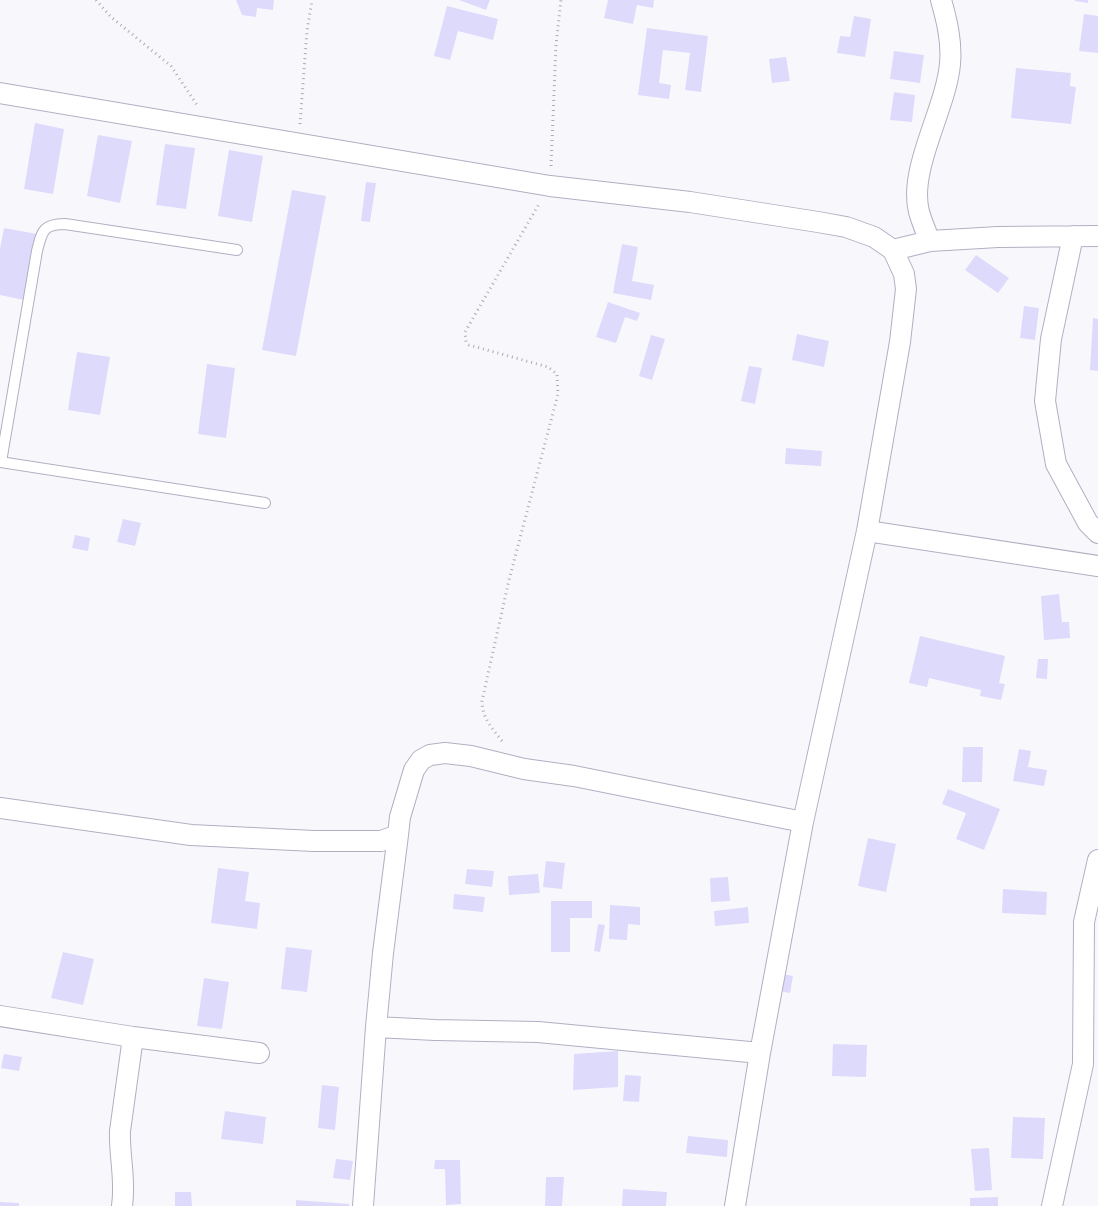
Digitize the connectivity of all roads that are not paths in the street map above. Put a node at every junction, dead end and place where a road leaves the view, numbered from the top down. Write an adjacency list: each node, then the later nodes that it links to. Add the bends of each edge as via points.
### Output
1 (942, 0): 5 (street, via 950,33 950,64 920,170 917,196 919,212)
2 (0, 93): 7 (street, via 550,186 690,202 827,223 874,237)
3 (1073, 236): 4 (street); 5 (street); 11 (street, via 1051,339 1045,401 1056,464 1088,523)
4 (1098, 236)
5 (930, 241): 7 (street)
6 (237, 250): 8 (lane, via 65,224 47,226 37,250)
7 (893, 250): 10 (street, via 904,274 905,312)
8 (0, 462): 9 (lane)
9 (265, 503)
10 (867, 532): 12 (street); 14 (street)
11 (1098, 533)
12 (1098, 566)
13 (0, 808): 15 (street, via 191,835 381,841)
14 (803, 822): 15 (street, via 471,756 445,754 430,755 414,770); 21 (street)
15 (398, 835): 18 (street)
16 (1098, 860): 25 (street, via 1084,922 1083,1064)
17 (0, 1016): 19 (street)
18 (376, 1027): 21 (street, via 538,1032); 23 (street)
19 (133, 1037): 20 (street); 22 (street, via 120,1131)
20 (259, 1053)
21 (760, 1053): 24 (street)
22 (122, 1206)
23 (363, 1206)
24 (736, 1206)
25 (1052, 1206)

